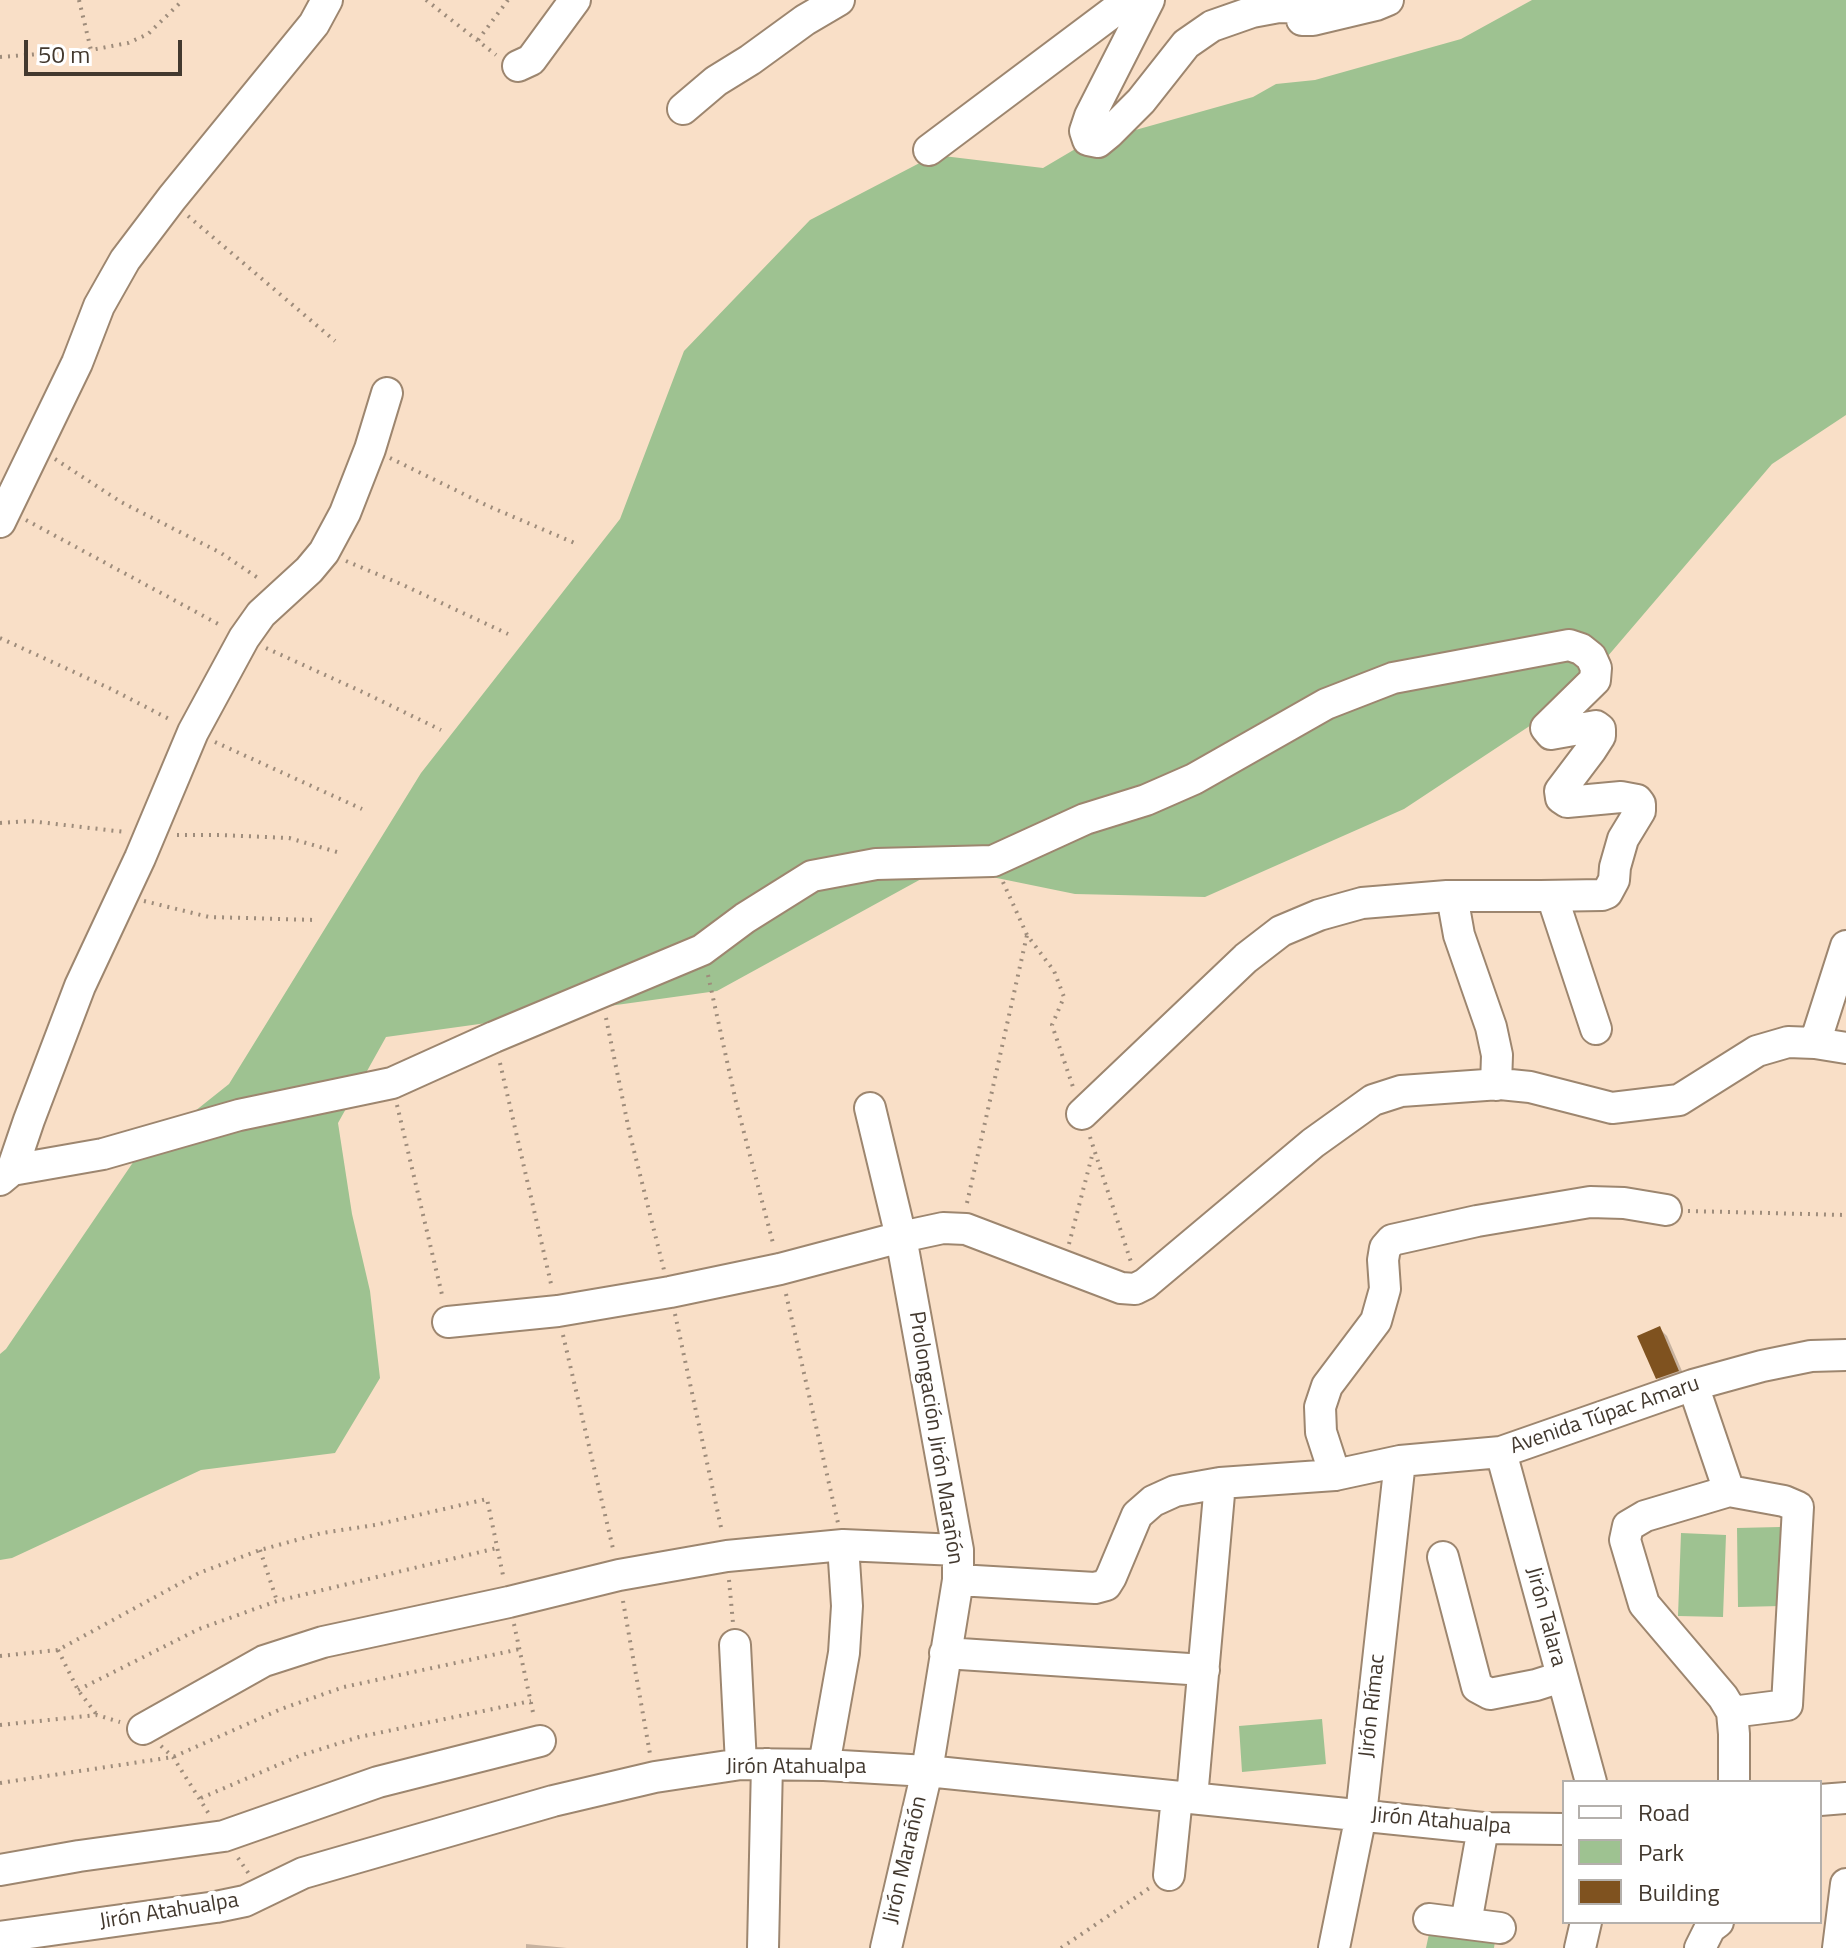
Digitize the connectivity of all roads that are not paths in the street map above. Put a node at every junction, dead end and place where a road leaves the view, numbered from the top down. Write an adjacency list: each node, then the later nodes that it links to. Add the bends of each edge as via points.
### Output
1 (327, 0): 13 (street, via 314,24 125,260)
2 (575, 0): 9 (street, via 531,60)
3 (839, 0): 10 (street, via 716,81)
4 (1129, 0): 11 (street)
5 (1149, 0): 8 (street, via 1090,116 1088,140 1098,142 1109,133 1186,44 1212,26)
6 (1326, 0): 8 (street, via 1304,8)
7 (1388, 0): 8 (street, via 1313,20)
8 (1279, 7)
9 (518, 66)
10 (683, 109)
11 (929, 150)
12 (387, 393): 23 (street, via 345,513 324,552 261,614 193,732 80,986)
13 (3, 516)
14 (1452, 896): 15 (street); 20 (street, via 1459,935 1491,1027); 22 (street, via 1362,903 1281,931)
15 (1552, 896): 17 (street); 23 (street, via 1607,893 1623,839 1640,811 1637,800 1621,797 1567,802 1561,798 1560,791 1600,736 1596,726 1551,734 1546,728 1595,680 1591,657 1569,645 1393,678 1326,704 1194,779 1085,819 993,861 876,864 812,876 702,950 392,1083 239,1115)
16 (1846, 946): 18 (street)
17 (1596, 1029)
18 (1815, 1043): 19 (street); 20 (street, via 1788,1042 1757,1051 1679,1100 1612,1108 1530,1087)
19 (1846, 1048)
20 (1496, 1085): 25 (street, via 1401,1091 1373,1100 1135,1289 966,1229)
21 (870, 1108): 25 (street, Prolongación Jirón Marañón)
22 (1082, 1114)
23 (6, 1175)
24 (1666, 1210): 31 (street, via 1590,1202 1392,1240 1385,1248 1385,1289 1376,1321 1327,1386 1320,1407 1321,1432)
25 (901, 1237): 26 (street, via 670,1292); 36 (street, Prolongación Jirón Marañón)
26 (448, 1322)
27 (1846, 1355): 28 (street, Avenida Túpac Amaru, via 1811,1356)
28 (1693, 1385): 29 (street, Avenida Túpac Amaru); 33 (street)
29 (1501, 1452): 30 (street, Avenida Túpac Amaru); 40 (street, Jirón Talara)
30 (1400, 1461): 31 (street, Avenida Túpac Amaru); 52 (street, Jirón Rímac)
31 (1335, 1475): 32 (street, Avenida Túpac Amaru)
32 (1220, 1483): 36 (street, Avenida Túpac Amaru, via 1175,1491 1137,1515 1106,1585 1095,1588); 39 (street)
33 (1729, 1491): 41 (street, via 1798,1507 1787,1705); 41 (street, via 1645,1516 1628,1526 1625,1540 1644,1604)
34 (843, 1545): 36 (street); 42 (street, via 727,1556 619,1575 323,1642 264,1661); 45 (street, via 844,1653)
35 (1443, 1557): 40 (street, via 1477,1687 1490,1694)
36 (958, 1565): 38 (street, Prolongación Jirón Marañón)
37 (735, 1645): 44 (street)
38 (945, 1653): 39 (street); 46 (street, Prolongación Jirón Marañón)
39 (1204, 1670): 49 (street)
40 (1561, 1677): 47 (street, Jirón Talara)
41 (1732, 1712): 48 (street)
42 (143, 1729)
43 (540, 1741): 55 (street, via 378,1782 224,1836)
44 (754, 1764): 45 (street, Jirón Atahualpa); 63 (street, Jirón Atahualpa, via 655,1777 553,1801 303,1873 245,1901); 64 (street)
45 (824, 1765): 46 (street, Jirón Atahualpa)
46 (927, 1771): 49 (street, Jirón Atahualpa); 65 (street, Jirón Marañón)
47 (1590, 1780)
48 (1734, 1780)
49 (1185, 1798): 52 (street, Jirón Atahualpa); 56 (street)
50 (1846, 1798): 51 (street)
51 (1822, 1800)
52 (1361, 1815): 53 (street, Jirón Atahualpa); 66 (street, Jirón Rímac)
53 (1483, 1828): 54 (street, Jirón Atahualpa); 59 (street)
54 (1562, 1829)
55 (0, 1870)
56 (1169, 1875)
57 (1846, 1884): 69 (street)
58 (1429, 1919): 59 (street)
59 (1466, 1923): 62 (street)
60 (1586, 1924): 67 (street)
61 (1715, 1924): 68 (street)
62 (1500, 1928)
63 (0, 1937)
64 (763, 1948)
65 (886, 1948)
66 (1334, 1948)
67 (1580, 1948)
68 (1700, 1948)
69 (1838, 1948)

